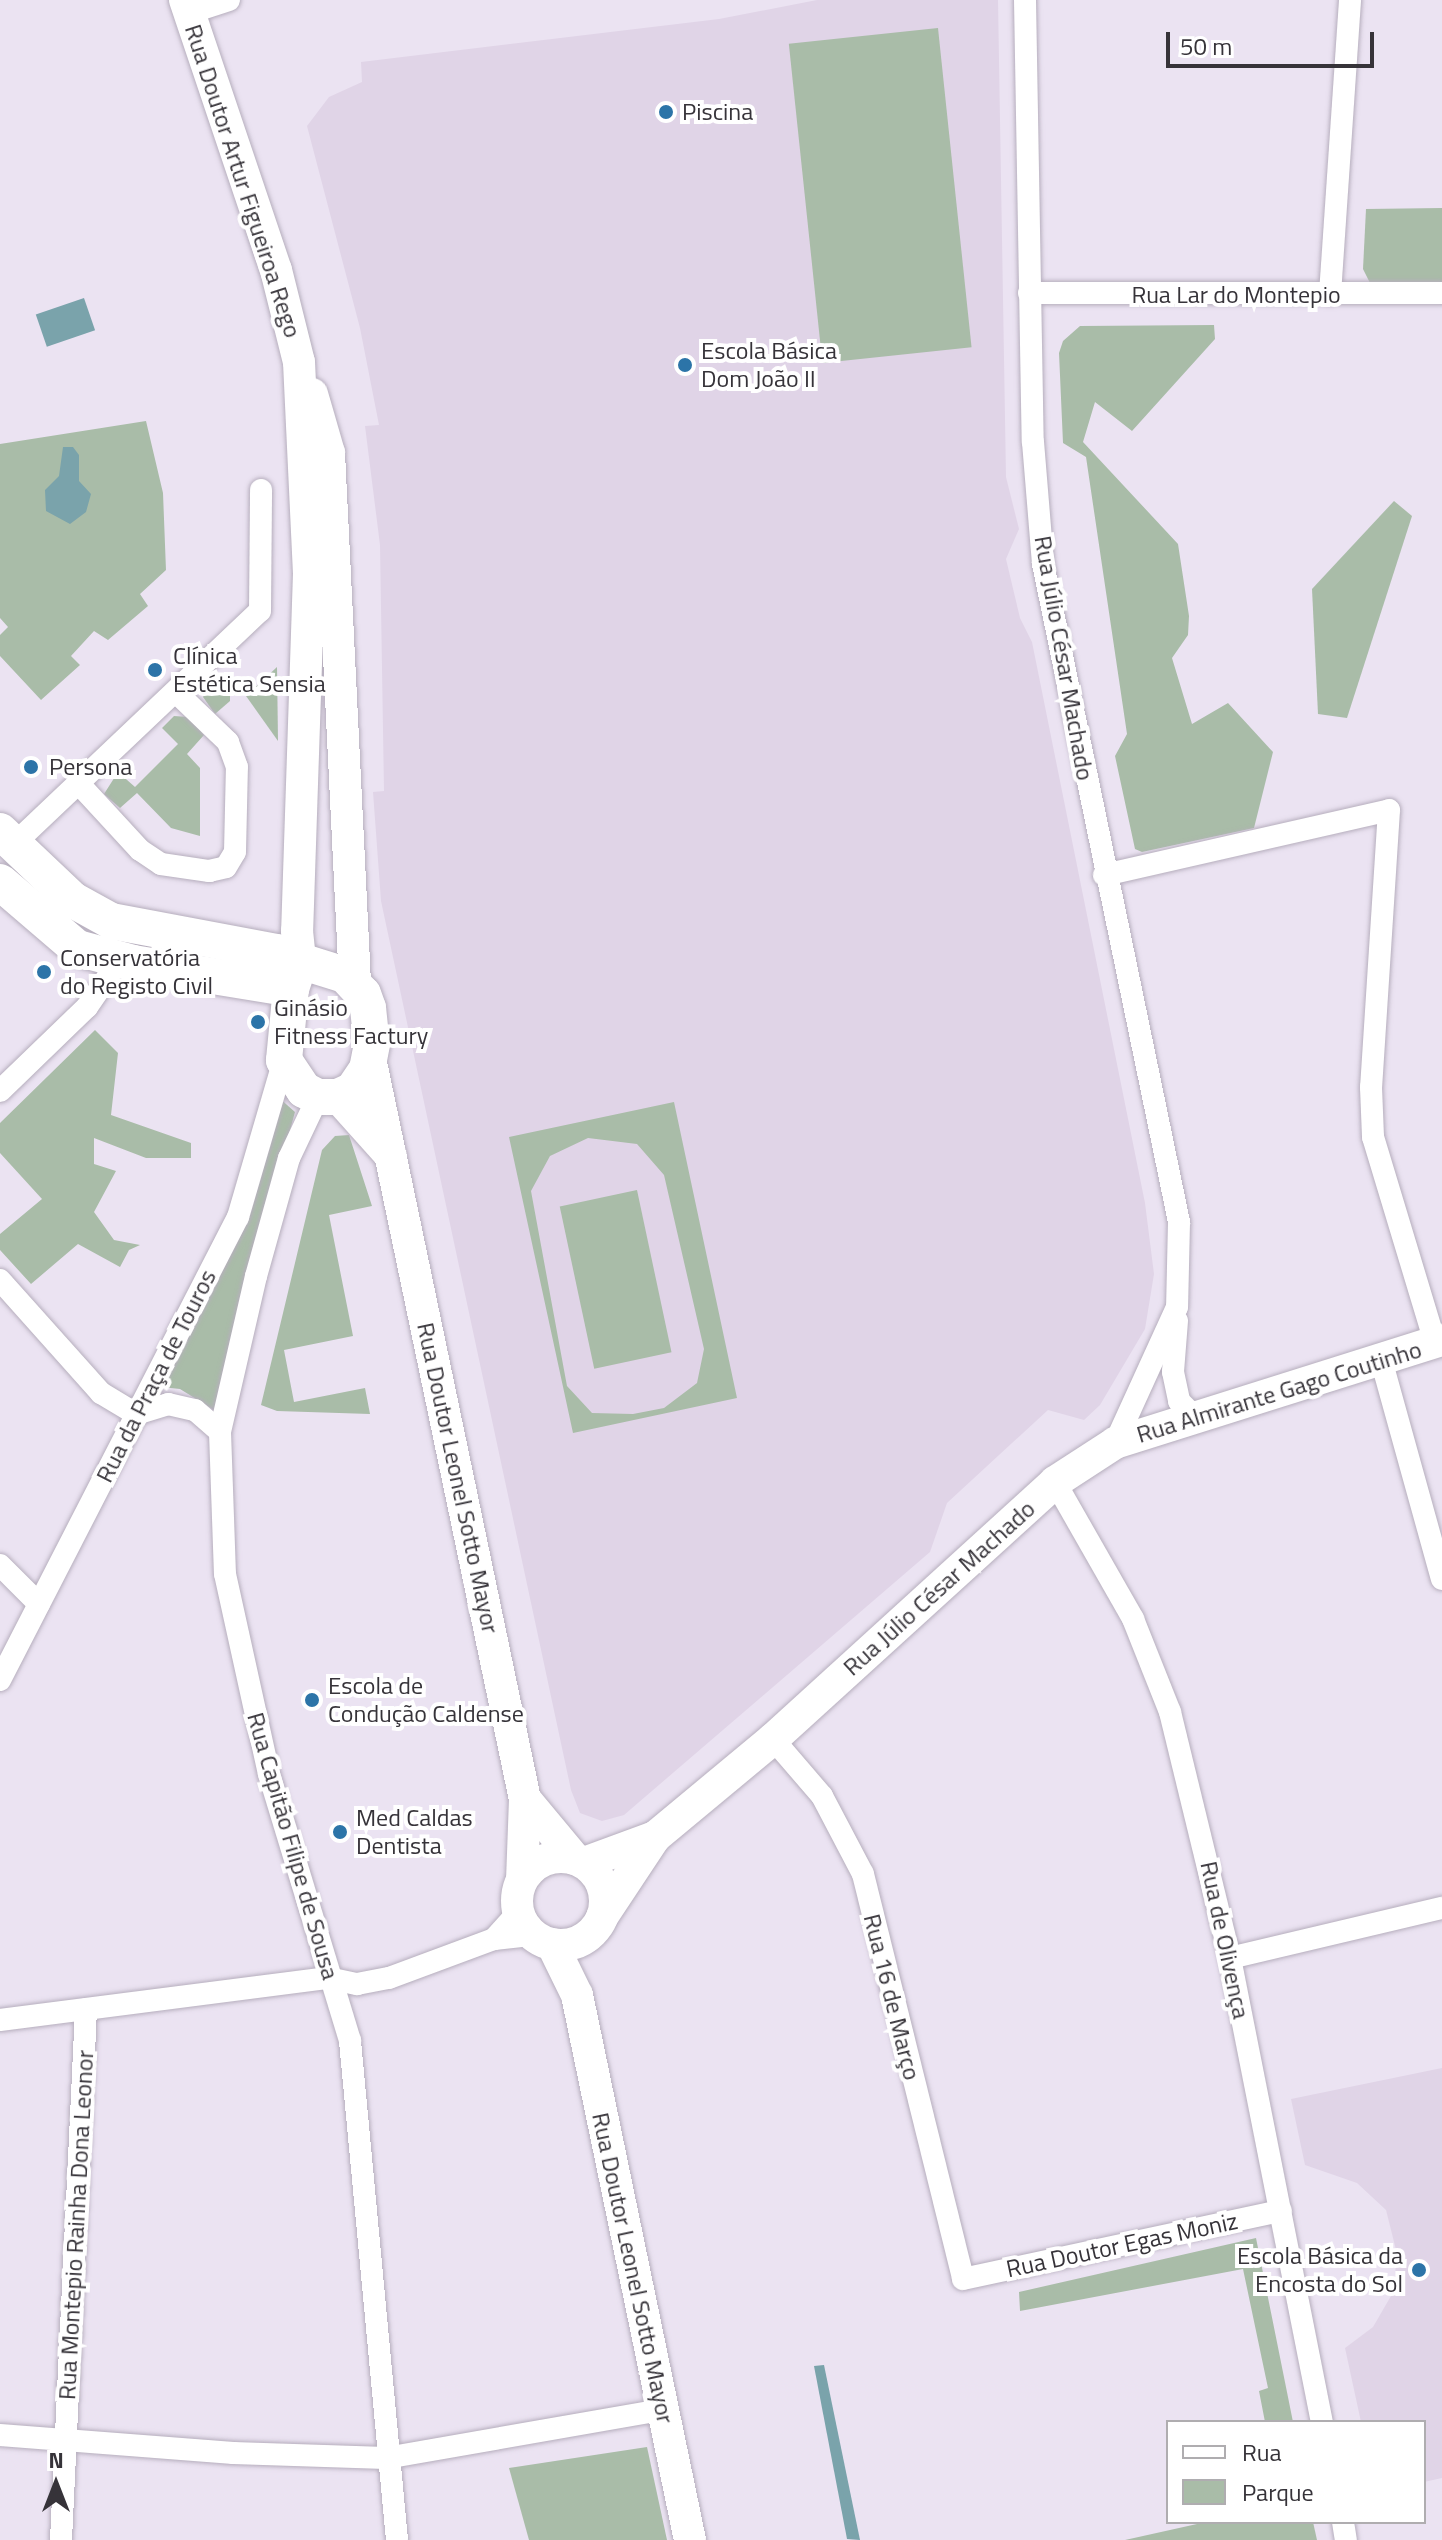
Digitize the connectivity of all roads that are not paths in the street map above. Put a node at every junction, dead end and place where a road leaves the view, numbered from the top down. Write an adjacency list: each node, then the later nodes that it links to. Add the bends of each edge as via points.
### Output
1 (229, 0): 4 (street)
2 (1025, 0): 5 (street, Rua Júlio César Machado)
3 (1350, 0): 7 (street)
4 (187, 6): 8 (main road, Rua Doutor Artur Figueiroa Rego, via 276,270)
5 (1029, 293): 7 (street, Rua Lar do Montepio); 13 (street, Rua Júlio César Machado, via 1043,564)
6 (1442, 293): 7 (street, Rua Lar do Montepio)
7 (1330, 294)
8 (299, 362): 16 (main road, Rua Doutor Artur Figueiroa Rego, via 309,573); 17 (main road, Rua Doutor Artur Figueiroa Rego, via 322,416 329,453)
9 (261, 490): 10 (street, via 260,611)
10 (178, 694): 11 (street); 11 (street, via 228,742 237,767 235,852 226,867 209,871 161,864 140,850)
11 (80, 785): 12 (street)
12 (7, 838): 16 (main road, via 73,900 111,921 276,952)
13 (1104, 875): 24 (street, Rua Júlio César Machado, via 1179,1222); 25 (street, via 1389,810 1371,1087 1373,1137)
14 (0, 882): 15 (main road, via 77,948)
15 (120, 959): 16 (main road); 20 (street, via 87,1007)
16 (296, 971): 17 (main road, via 331,967); 19 (main road)
17 (355, 983): 18 (main road, via 368,1008)
18 (370, 1058): 21 (main road, via 353,1090); 22 (main road, Rua Doutor Leonel Sotto Mayor)
19 (284, 1060): 21 (main road, via 295,1082); 27 (street, Rua da Praça de Touros, via 238,1217)
20 (0, 1091)
21 (328, 1097): 22 (main road); 29 (street, Rua Capitão Filipe de Sousa, via 289,1158)
22 (391, 1156): 37 (main road, Rua Doutor Leonel Sotto Mayor)
23 (0, 1280): 27 (street, via 101,1393)
24 (1177, 1307): 28 (street, Rua Júlio César Machado, via 1173,1372 1179,1401); 30 (street, Rua Júlio César Machado)
25 (1439, 1341): 26 (main road, Rua Almirante Gago Coutinho)
26 (1382, 1363): 28 (main road, Rua Almirante Gago Coutinho); 33 (street)
27 (136, 1414): 29 (street, via 168,1404 195,1410); 34 (street, Rua da Praça de Touros)
28 (1197, 1419): 30 (main road, Rua Almirante Gago Coutinho)
29 (220, 1432): 45 (street, Rua Capitão Filipe de Sousa, via 225,1574 269,1774)
30 (1115, 1443): 31 (main road, Rua Júlio César Machado)
31 (1055, 1482): 36 (main road, Rua Júlio César Machado); 44 (street, Rua de Olivença, via 1133,1619 1170,1712)
32 (0, 1565): 34 (street)
33 (1442, 1579)
34 (39, 1604): 35 (street, Rua da Praça de Touros)
35 (0, 1680)
36 (773, 1739): 38 (main road, Rua Júlio César Machado); 50 (street, Rua 16 de Março, via 822,1796 863,1874)
37 (525, 1799): 39 (main road, Rua Doutor Leonel Sotto Mayor); 40 (main road, Rua Doutor Leonel Sotto Mayor)
38 (655, 1837): 39 (main road); 42 (main road)
39 (579, 1861): 40 (main road, via 545,1860); 42 (main road, via 603,1887)
40 (522, 1879): 43 (main road)
41 (1442, 1908): 44 (street)
42 (597, 1924): 43 (main road, via 566,1945); 46 (main road, Rua Doutor Leonel Sotto Mayor)
43 (534, 1930): 45 (street, via 494,1939 389,1978 351,1984); 46 (main road, Rua Doutor Leonel Sotto Mayor)
44 (1230, 1958): 49 (street, Rua de Olivença)
45 (328, 1978): 47 (street); 55 (street, Rua Capitão Filipe de Sousa, via 346,2019 351,2048)
46 (577, 1995): 51 (main road, Rua Doutor Leonel Sotto Mayor)
47 (86, 2010): 48 (street); 54 (street, Rua Montepio Rainha Dona Leonor)
48 (0, 2020)
49 (1281, 2211): 50 (street, Rua Doutor Egas Moniz); 52 (street, Rua de Olivença)
50 (963, 2279)
51 (661, 2410): 55 (street); 58 (main road, Rua Doutor Leonel Sotto Mayor)
52 (1322, 2420)
53 (0, 2435): 54 (street)
54 (66, 2440): 55 (street); 56 (street, Rua Montepio Rainha Dona Leonor)
55 (386, 2458): 57 (street, Rua Capitão Filipe de Sousa)
56 (61, 2540)
57 (397, 2540)
58 (690, 2540)

